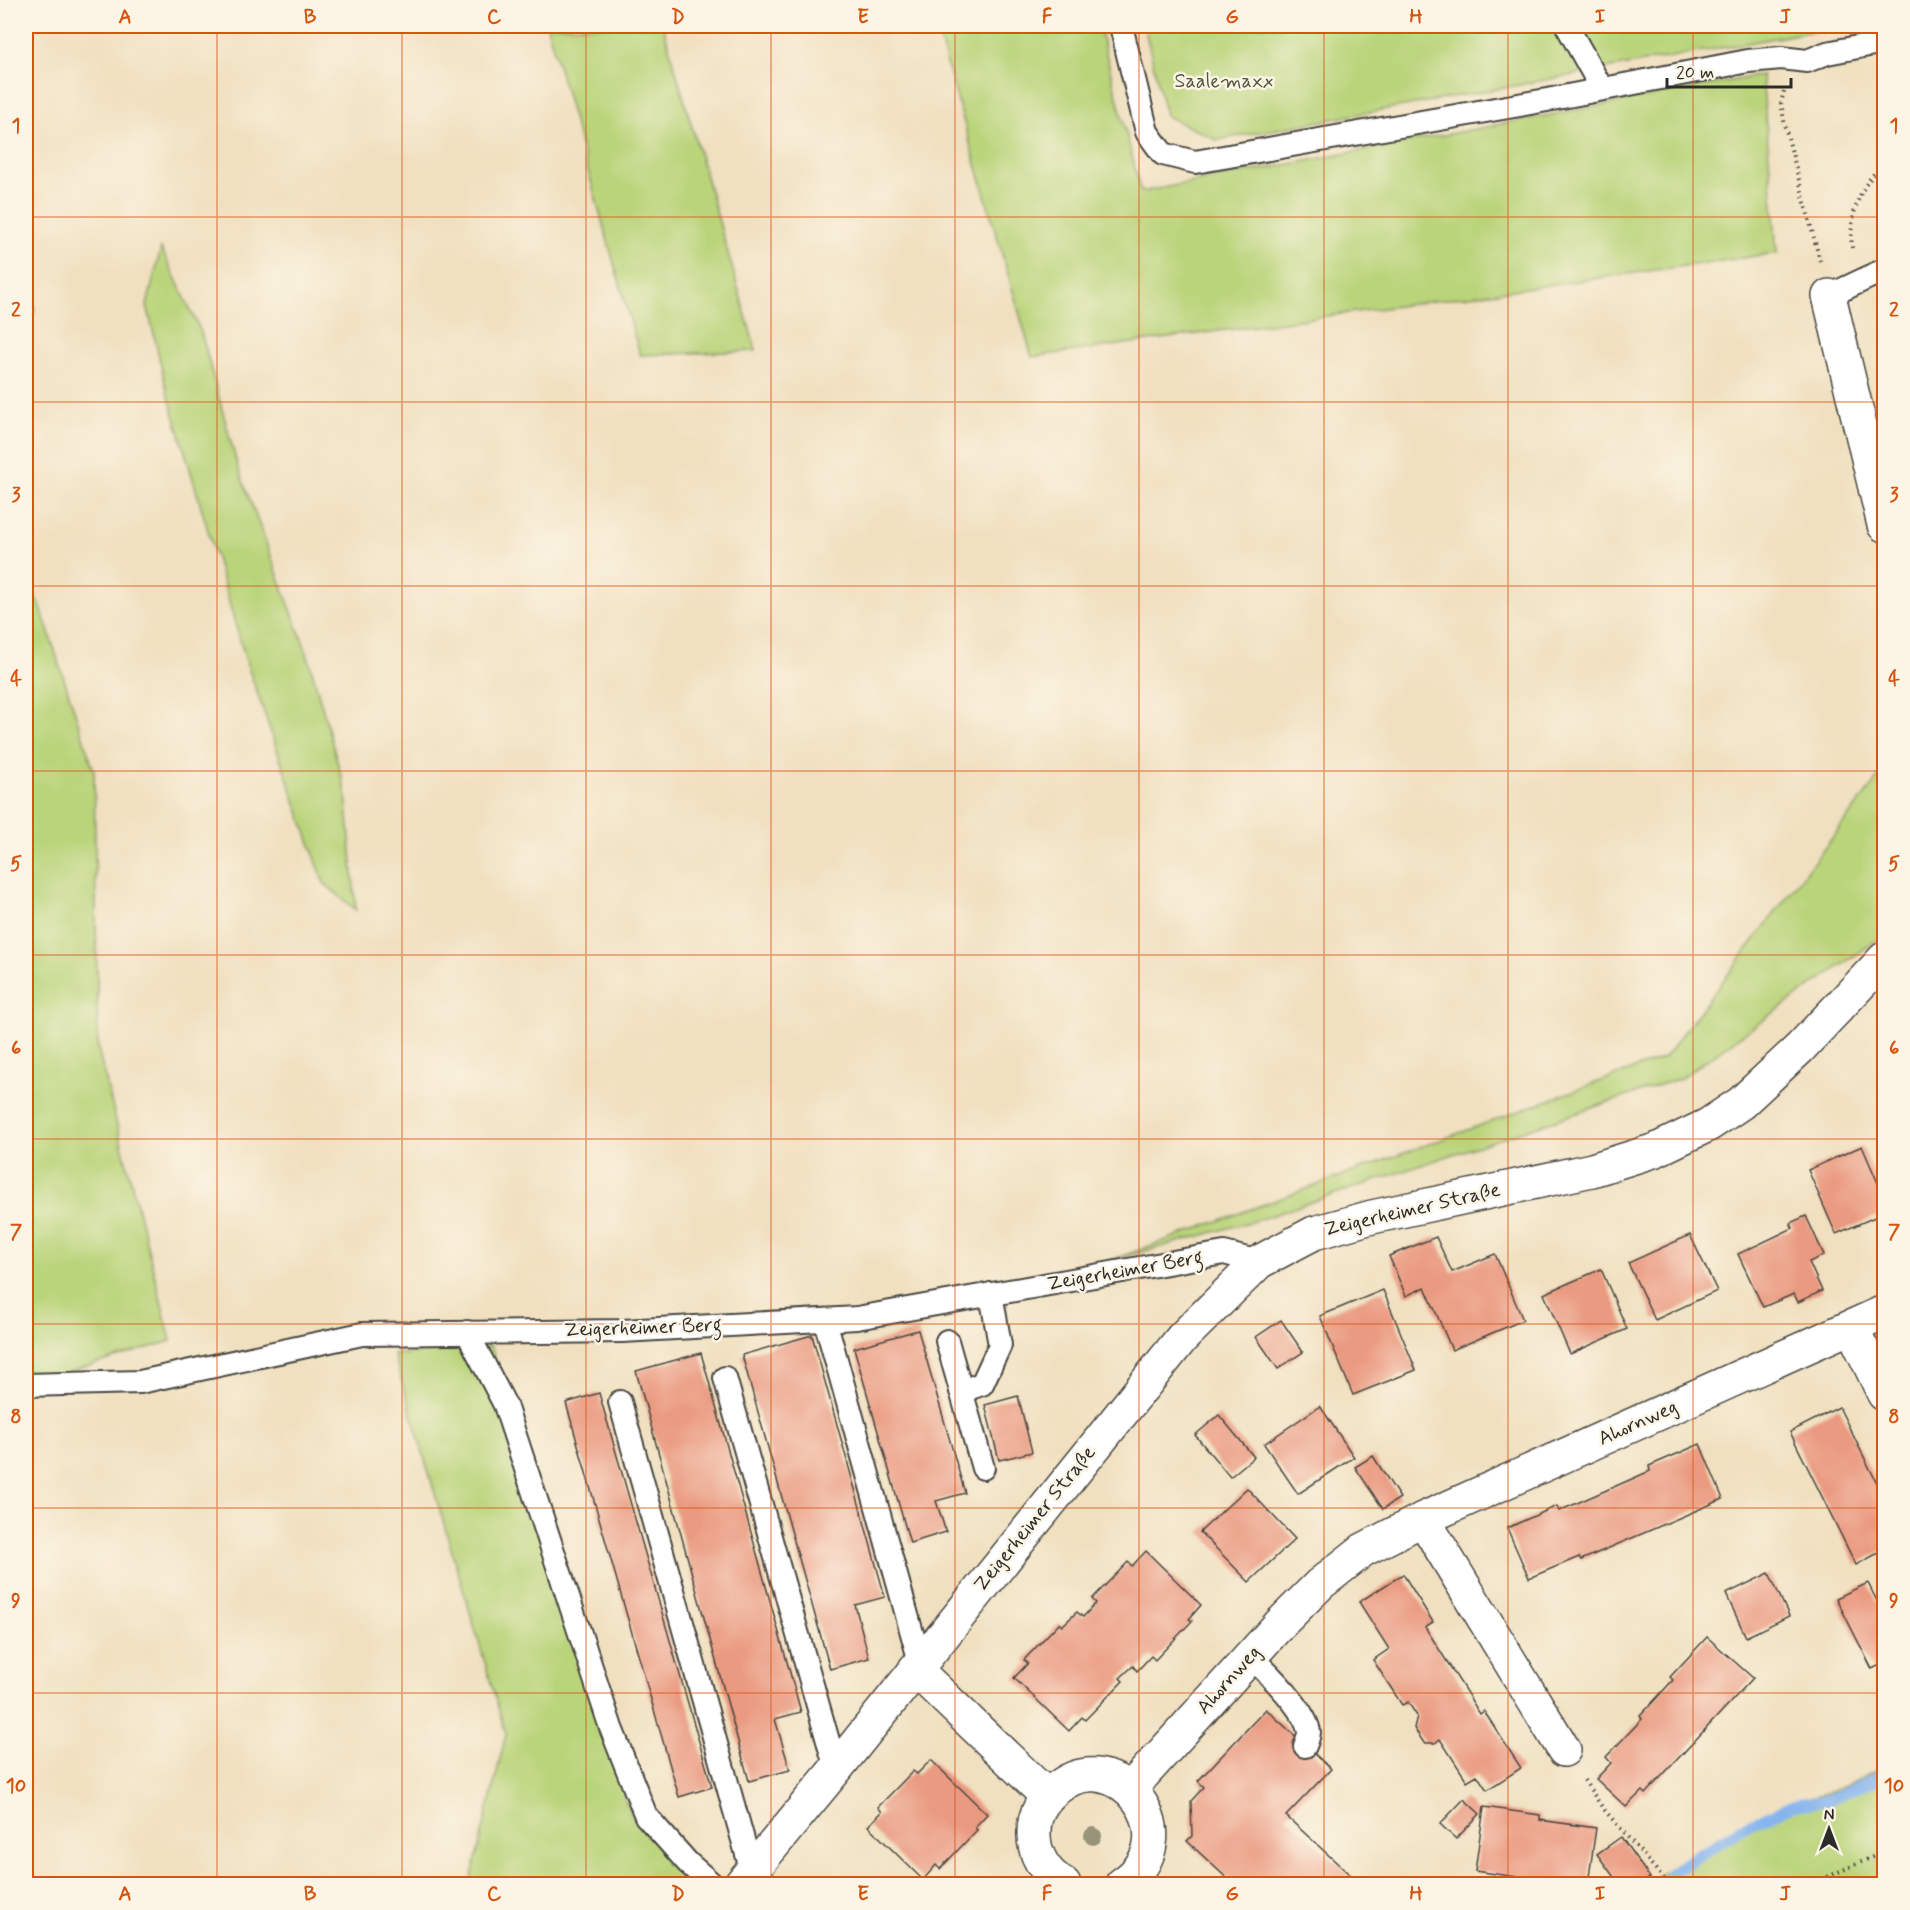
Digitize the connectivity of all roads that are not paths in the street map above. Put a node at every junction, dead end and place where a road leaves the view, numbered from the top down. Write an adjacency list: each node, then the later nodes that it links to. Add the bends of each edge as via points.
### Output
1 (1121, 26): 4 (lane, via 1147,132 1163,154 1195,162)
2 (1567, 26): 4 (lane)
3 (1884, 42): 4 (lane, via 1807,61 1748,61)
4 (1602, 89)
5 (1884, 270): 6 (lane)
6 (1829, 296): 7 (street)
7 (1884, 525)
8 (1884, 959): 9 (street, Zeigerheimer Straße, via 1800,1048 1741,1103 1708,1125 1656,1150 1592,1170 1314,1233)
9 (1259, 1262): 10 (lane, Zeigerheimer Berg, via 1224,1253); 24 (street, Zeigerheimer Straße, via 1182,1338)
10 (991, 1294): 12 (lane, Zeigerheimer Berg); 18 (lane, via 1000,1345 982,1384)
11 (1884, 1312): 13 (street, Ahornweg)
12 (825, 1320): 14 (lane, Zeigerheimer Berg, via 621,1331); 24 (lane)
13 (1852, 1328): 19 (street); 22 (street, Ahornweg)
14 (467, 1332): 17 (lane, Zeigerheimer Berg, via 362,1334 140,1382); 33 (lane, via 505,1405 611,1728 646,1816)
15 (946, 1341): 18 (lane)
16 (725, 1378): 27 (lane)
17 (26, 1385)
18 (961, 1392): 21 (lane)
19 (1884, 1394)
20 (620, 1402): 30 (lane)
21 (983, 1468)
22 (1423, 1519): 23 (street, Ahornweg, via 1363,1551 1320,1584); 26 (street)
23 (1251, 1657): 25 (lane, via 1279,1683 1305,1721 1309,1733); 28 (street, Ahornweg)
24 (918, 1665): 27 (street, Zeigerheimer Straße); 29 (street)
25 (1305, 1746)
26 (1564, 1750)
27 (836, 1768): 30 (street, Zeigerheimer Straße)
28 (1130, 1789): 29 (street, via 1114,1780 1078,1777); 31 (street, via 1150,1820 1147,1857)
29 (1047, 1796): 32 (street, via 1037,1813 1036,1850 1044,1868)
30 (746, 1878)
31 (1135, 1881)
32 (1059, 1883)
33 (712, 1884)

